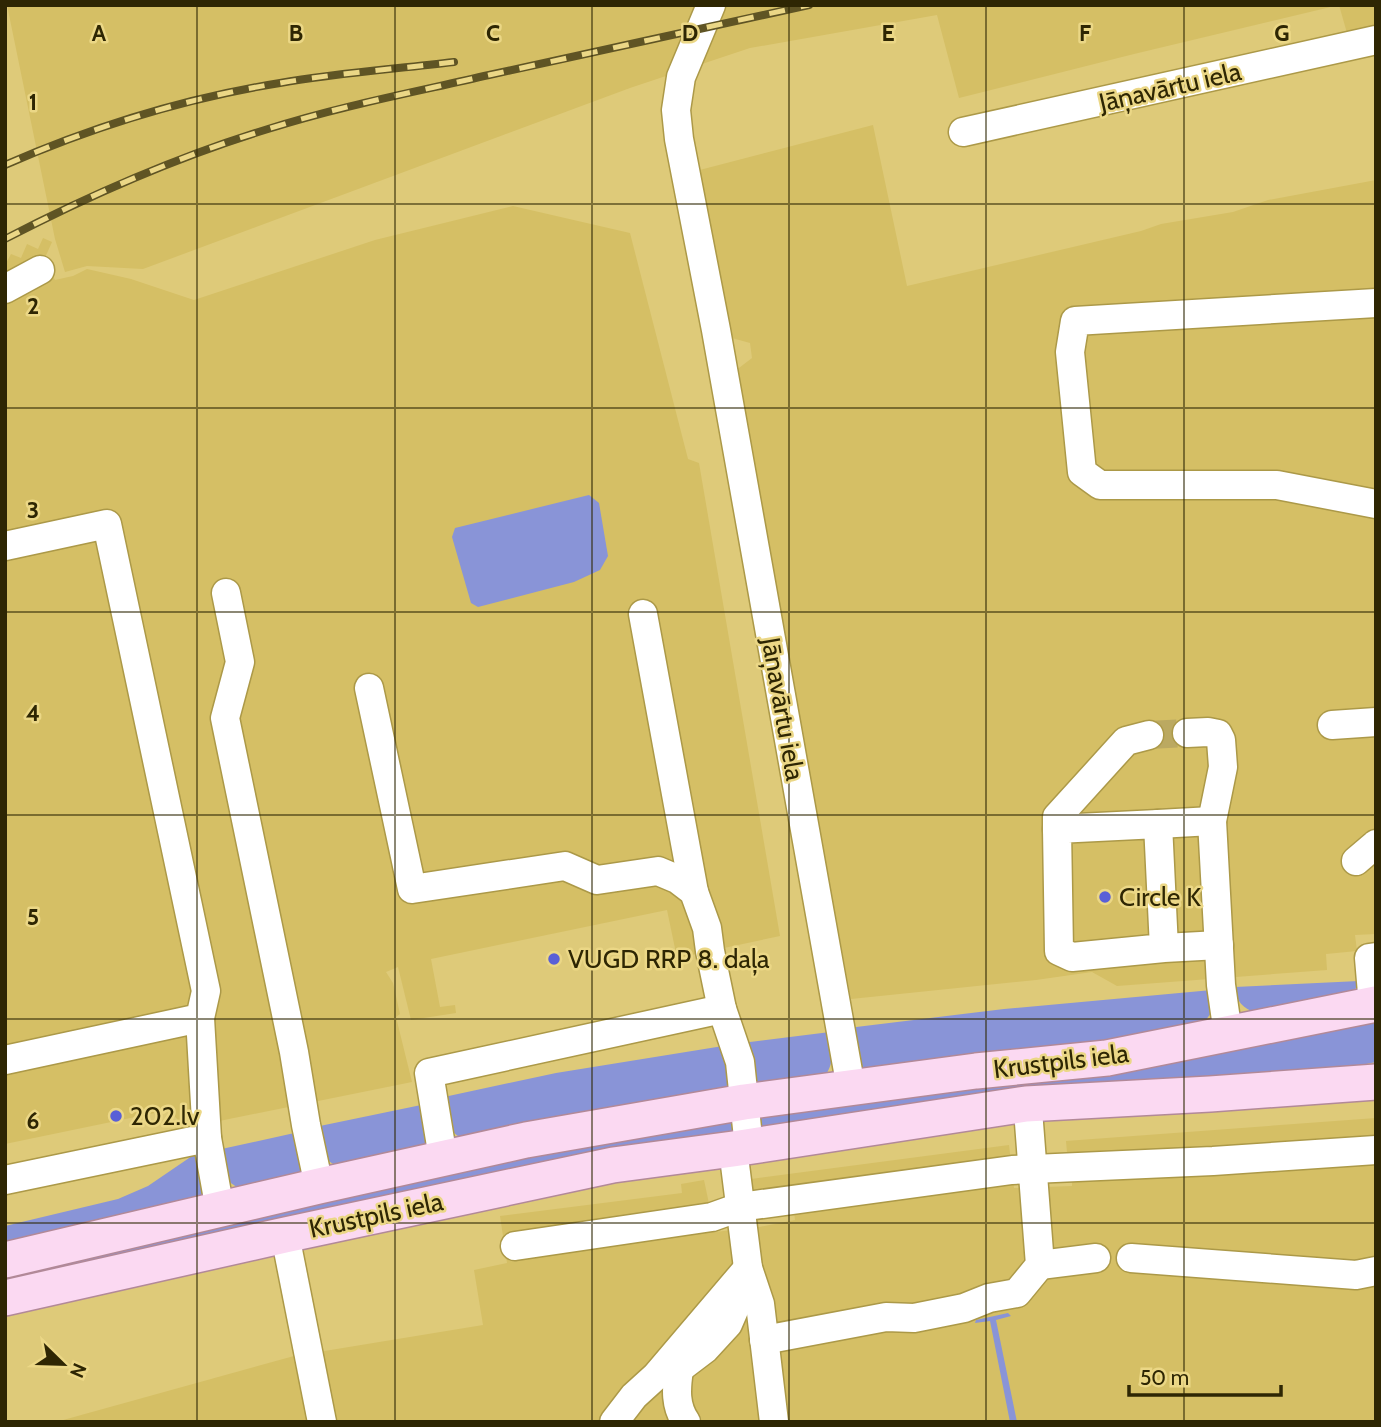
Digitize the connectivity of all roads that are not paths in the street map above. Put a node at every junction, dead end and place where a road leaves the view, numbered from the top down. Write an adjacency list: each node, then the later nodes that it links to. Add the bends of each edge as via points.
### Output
1 (710, 5): 30 (street, Jāņavārtu iela, via 681,77 676,110 679,139)
2 (1376, 40): 3 (street, Jāņavārtu iela)
3 (963, 132)
4 (40, 270): 5 (street)
5 (5, 289)
6 (1376, 303): 7 (street, via 1075,321 1070,352 1082,472 1100,485 1277,485)
7 (1376, 504)
8 (5, 546): 25 (street, via 107,524 206,991)
9 (226, 593): 39 (street, via 240,662 225,718)
10 (643, 614): 19 (street)
11 (369, 688): 19 (street, via 412,889 565,866 597,880 658,871)
12 (1376, 722): 13 (street)
13 (1332, 725)
14 (1187, 733): 16 (street, via 1218,734 1221,740 1223,767)
15 (1149, 735): 18 (street, via 1126,741 1056,817)
16 (1212, 821): 17 (street); 20 (street)
17 (1158, 824): 18 (street); 21 (street)
18 (1057, 830): 21 (street, via 1059,951 1072,957)
19 (694, 892): 24 (street, via 707,928)
20 (1219, 945): 21 (street); 26 (street)
21 (1164, 948)
22 (1376, 957): 23 (street, via 1368,958)
23 (1374, 1005): 26 (main road, Krustpils iela)
24 (722, 1009): 31 (street, via 740,1062); 36 (street, via 429,1073)
25 (200, 1018): 27 (street); 33 (street)
26 (1228, 1034): 30 (main road, Krustpils iela, via 1107,1058)
27 (5, 1060)
28 (1376, 1074): 29 (main road, Krustpils iela)
29 (1359, 1083): 32 (main road, Krustpils iela)
30 (851, 1088): 31 (main road, Krustpils iela)
31 (744, 1102): 34 (street); 36 (main road, Krustpils iela)
32 (1026, 1104): 34 (main road, Krustpils iela); 37 (street)
33 (207, 1138): 38 (street); 41 (street)
34 (741, 1148): 40 (street); 42 (main road, Krustpils iela, via 612,1165)
35 (1376, 1150): 37 (street)
36 (443, 1158): 39 (main road, Krustpils iela)
37 (1033, 1170): 40 (street); 47 (street)
38 (5, 1180)
39 (319, 1186): 41 (main road, Krustpils iela)
40 (740, 1207): 43 (street, via 712,1217); 48 (street)
41 (220, 1210): 46 (main road, Krustpils iela)
42 (285, 1234): 50 (main road, Krustpils iela); 55 (street)
43 (515, 1246)
44 (1096, 1258): 47 (street)
45 (1131, 1258): 49 (street, via 1356,1275)
46 (5, 1260)
47 (1040, 1265): 52 (street, via 1017,1293)
48 (748, 1268): 53 (street, via 760,1304); 54 (street)
49 (1376, 1271)
50 (5, 1298)
51 (1019, 1307): 52 (street)
52 (964, 1308): 53 (street)
53 (764, 1340): 58 (street)
54 (668, 1373): 56 (street, via 634,1396); 57 (street)
55 (322, 1422)
56 (614, 1422)
57 (686, 1422)
58 (774, 1422)

